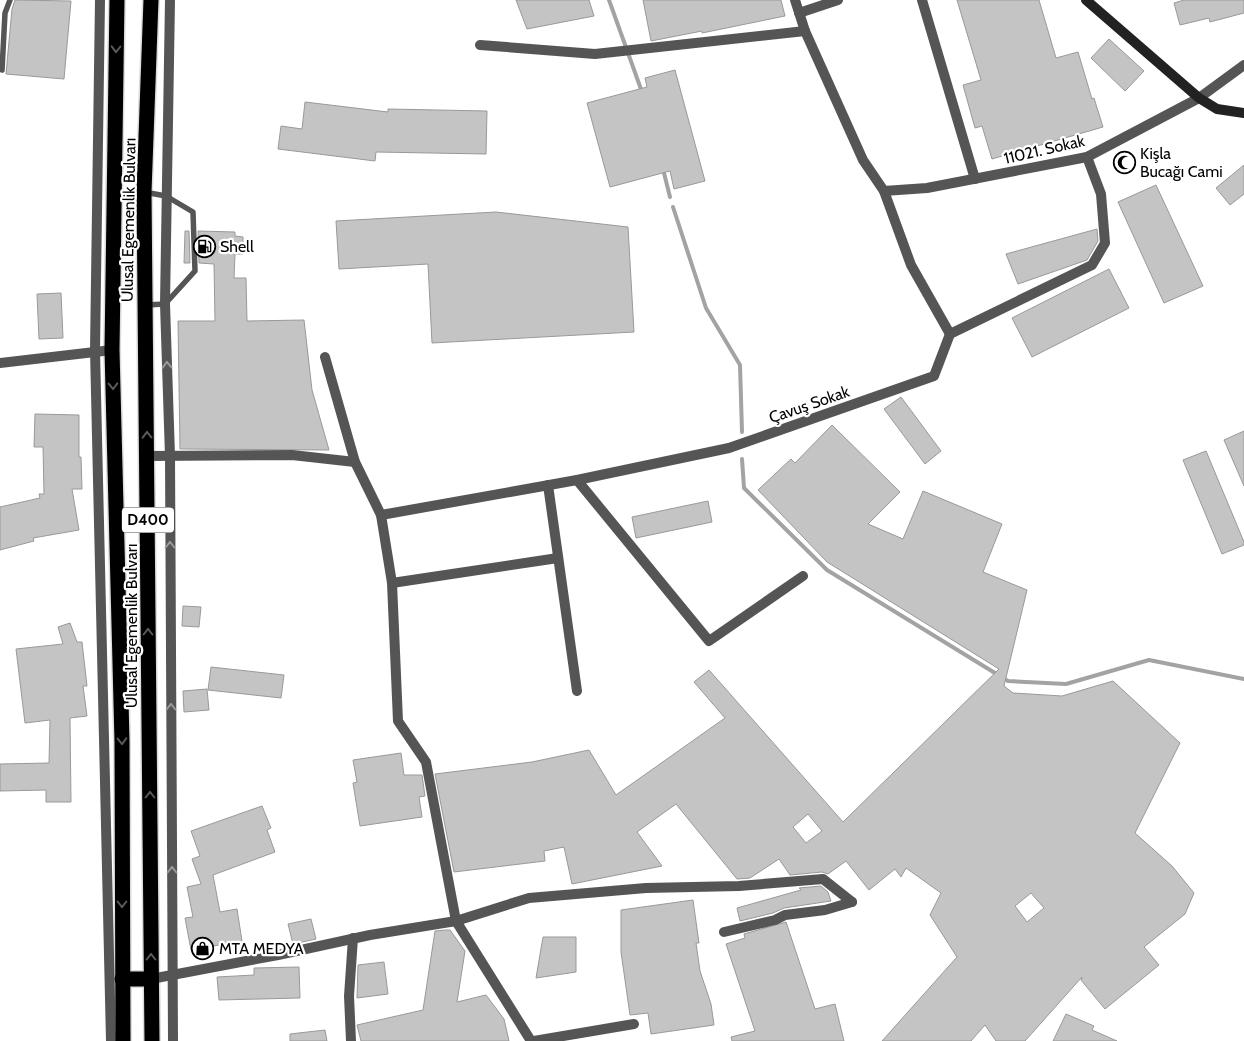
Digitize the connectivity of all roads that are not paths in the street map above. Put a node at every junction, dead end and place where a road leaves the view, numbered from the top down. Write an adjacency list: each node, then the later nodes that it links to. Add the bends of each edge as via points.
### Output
1 (10, 0): 14 (lane)
2 (100, 0): 25 (street)
3 (117, 0): 26 (highway, Ulusal Egemenlik Bulvarı / D400, one-way to 26)
4 (151, 0): 20 (highway, Ulusal Egemenlik Bulvarı / D400)
5 (170, 0): 21 (street)
6 (795, 0): 10 (street)
7 (838, 0): 10 (street)
8 (922, 0): 18 (street)
9 (1086, 0): 15 (street)
10 (799, 13): 11 (street)
11 (805, 31): 12 (street, via 595,54); 19 (street, via 863,160)
12 (480, 45)
13 (1244, 64): 15 (street, 11021. Sokak)
14 (2, 70)
15 (1199, 98): 16 (street, via 1217,108); 17 (street, 11021. Sokak)
16 (1244, 112)
17 (1087, 157): 18 (street, 11021. Sokak); 24 (street, via 1101,194 1105,243 1092,265)
18 (975, 179): 19 (street, 11021. Sokak, via 927,188)
19 (884, 191): 24 (street, via 911,265)
20 (144, 192): 21 (lane); 23 (highway, Ulusal Egemenlik Bulvarı / D400)
21 (166, 196): 22 (street); 22 (lane, via 193,212 195,271)
22 (165, 304): 23 (lane); 30 (street, one-way to 22)
23 (144, 305): 29 (highway, Ulusal Egemenlik Bulvarı / D400, one-way to 23)
24 (950, 334): 32 (street, Çavuş Sokak, via 934,376 729,448)
25 (95, 350): 26 (street); 28 (street); 46 (street)
26 (112, 350): 43 (highway, Ulusal Egemenlik Bulvarı / D400, one-way to 43, via 122,741)
27 (325, 358): 31 (street)
28 (0, 363)
29 (147, 456): 30 (street); 44 (highway, Ulusal Egemenlik Bulvarı / D400, one-way to 29)
30 (170, 456): 31 (street, via 292,455); 42 (street, one-way to 30)
31 (355, 462): 34 (street)
32 (578, 480): 33 (street, Çavuş Sokak); 36 (street, via 709,642)
33 (548, 485): 34 (street, Çavuş Sokak); 35 (street)
34 (381, 515): 37 (street)
35 (558, 558): 37 (street); 38 (street)
36 (804, 576)
37 (392, 583): 39 (street, via 398,721 426,762)
38 (577, 691)
39 (456, 922): 40 (street, via 529,898 823,879 852,902 825,910 784,915); 41 (street); 51 (street)
40 (724, 932)
41 (353, 938): 42 (street, via 278,956); 50 (street, via 349,996)
42 (172, 974): 44 (street); 49 (street)
43 (122, 979): 44 (highway); 47 (highway, Ulusal Egemenlik Bulvarı / D400)
44 (151, 979): 48 (highway, Ulusal Egemenlik Bulvarı / D400)
45 (634, 1024): 51 (street)
46 (111, 1041)
47 (123, 1041)
48 (152, 1041)
49 (172, 1041)
50 (351, 1041)
51 (533, 1041)

